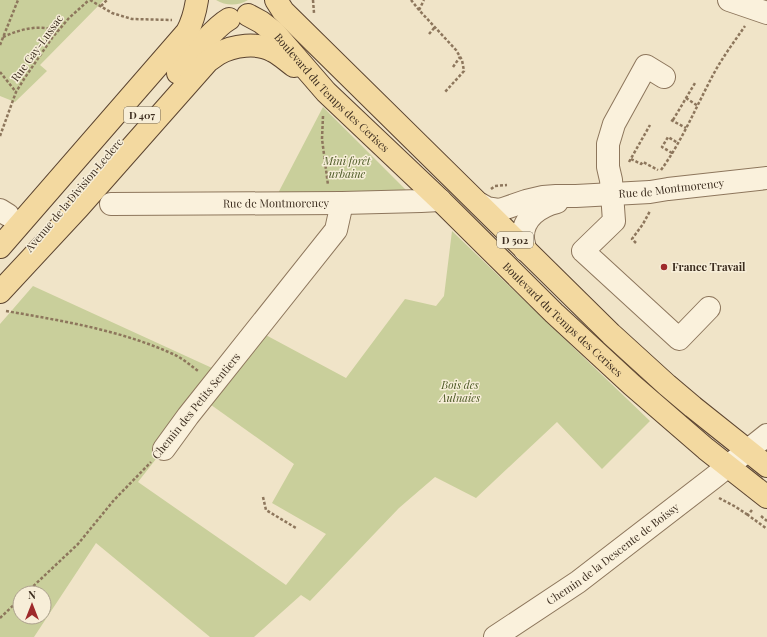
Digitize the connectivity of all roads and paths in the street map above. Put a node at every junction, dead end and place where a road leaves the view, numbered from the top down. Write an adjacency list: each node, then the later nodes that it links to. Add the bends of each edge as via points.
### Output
1 (18, 0): 18 (path)
2 (90, 0): 10 (path); 16 (path, Rue Gay-Lussac)
3 (108, 0): 10 (path)
4 (197, 0): 13 (main road, D 407, via 216,16); 48 (main road, Avenue de la Division Leclerc / D 407, via 195,14 187,32)
5 (266, 0): 13 (main road, D 407, via 261,7)
6 (276, 0): 46 (main road, Boulevard du Temps des Cerises / D 502, via 283,11)
7 (412, 0): 11 (path)
8 (424, 0): 11 (path)
9 (729, 0): 12 (street)
10 (101, 6): 14 (path, via 112,13 132,19)
11 (419, 10): 15 (path)
12 (760, 11): 29 (path, via 747,22 714,74)
13 (239, 17): 26 (main road, Boulevard du Temps des Cerises / D 502, via 261,22 274,32); 50 (main road, Avenue de la Division Leclerc / D 407, via 224,22 207,38)
14 (176, 20)
15 (434, 27): 17 (path); 20 (path)
16 (58, 31): 18 (path, via 50,28 28,28); 25 (path, Rue Gay-Lussac)
17 (429, 34)
18 (3, 37): 19 (path)
19 (0, 44)
20 (460, 57): 21 (path); 27 (path, via 464,71)
21 (453, 67)
22 (0, 72): 25 (path)
23 (664, 77): 41 (street, via 646,66 614,124 608,144)
24 (695, 83): 28 (path)
25 (16, 92): 33 (path, Rue Gay-Lussac)
26 (326, 92): 43 (main road, Boulevard du Temps des Cerises / D 502); 51 (main road, via 272,50 239,46 219,53 208,61)
27 (445, 92)
28 (686, 98): 29 (path); 32 (path, via 672,120)
29 (698, 106): 32 (path)
30 (323, 115): 44 (path, via 322,139 326,176)
31 (650, 125): 36 (path)
32 (686, 128): 34 (path)
33 (0, 136)
34 (678, 143): 35 (path); 35 (path, via 668,137 662,147)
35 (672, 153): 38 (path)
36 (631, 159): 37 (path); 38 (path)
37 (627, 166)
38 (660, 171): 40 (path)
39 (767, 178): 40 (street, Rue de Montmorency, via 668,189)
40 (653, 183): 41 (street, Rue de Montmorency); 47 (path, via 651,208 632,239)
41 (612, 194): 42 (street, Rue de Montmorency); 52 (street, via 614,221 583,251 679,339)
42 (576, 196): 46 (street, Rue de Montmorency, via 543,197 500,210); 49 (street, Rue de Montmorency, via 543,207 530,217 525,225 523,238)
43 (440, 200): 44 (street, Rue de Montmorency); 58 (main road, Boulevard du Temps des Cerises / D 502, via 632,386)
44 (337, 203): 45 (street, Rue de Montmorency); 54 (street, Chemin des Petits Sentiers, via 336,230)
45 (111, 204)
46 (480, 204): 49 (main road, Boulevard du Temps des Cerises / D 502)
47 (636, 243)
48 (0, 247)
49 (525, 250): 57 (main road, Boulevard du Temps des Cerises / D 502, via 661,380)
50 (0, 283)
51 (0, 292)
52 (709, 308)
53 (0, 310): 54 (path, via 123,335 174,354)
54 (215, 382): 56 (street, Chemin des Petits Sentiers)
55 (767, 434): 57 (street)
56 (164, 449): 65 (path, Chemin des Petits Sentiers, via 114,500 78,544)
57 (748, 451): 58 (street, Chemin de la Descente de Boissy); 59 (main road, Boulevard du Temps des Cerises / D 502)
58 (727, 466): 60 (street, Chemin de la Descente de Boissy); 61 (main road, Boulevard du Temps des Cerises / D 502)
59 (767, 466)
60 (704, 485): 63 (path); 68 (street, Chemin de la Descente de Boissy, via 578,582)
61 (767, 496)
62 (263, 497): 64 (path, via 266,510)
63 (748, 515)
64 (296, 528)
65 (34, 585)
66 (12, 607): 67 (path)
67 (0, 618)
68 (495, 637)

